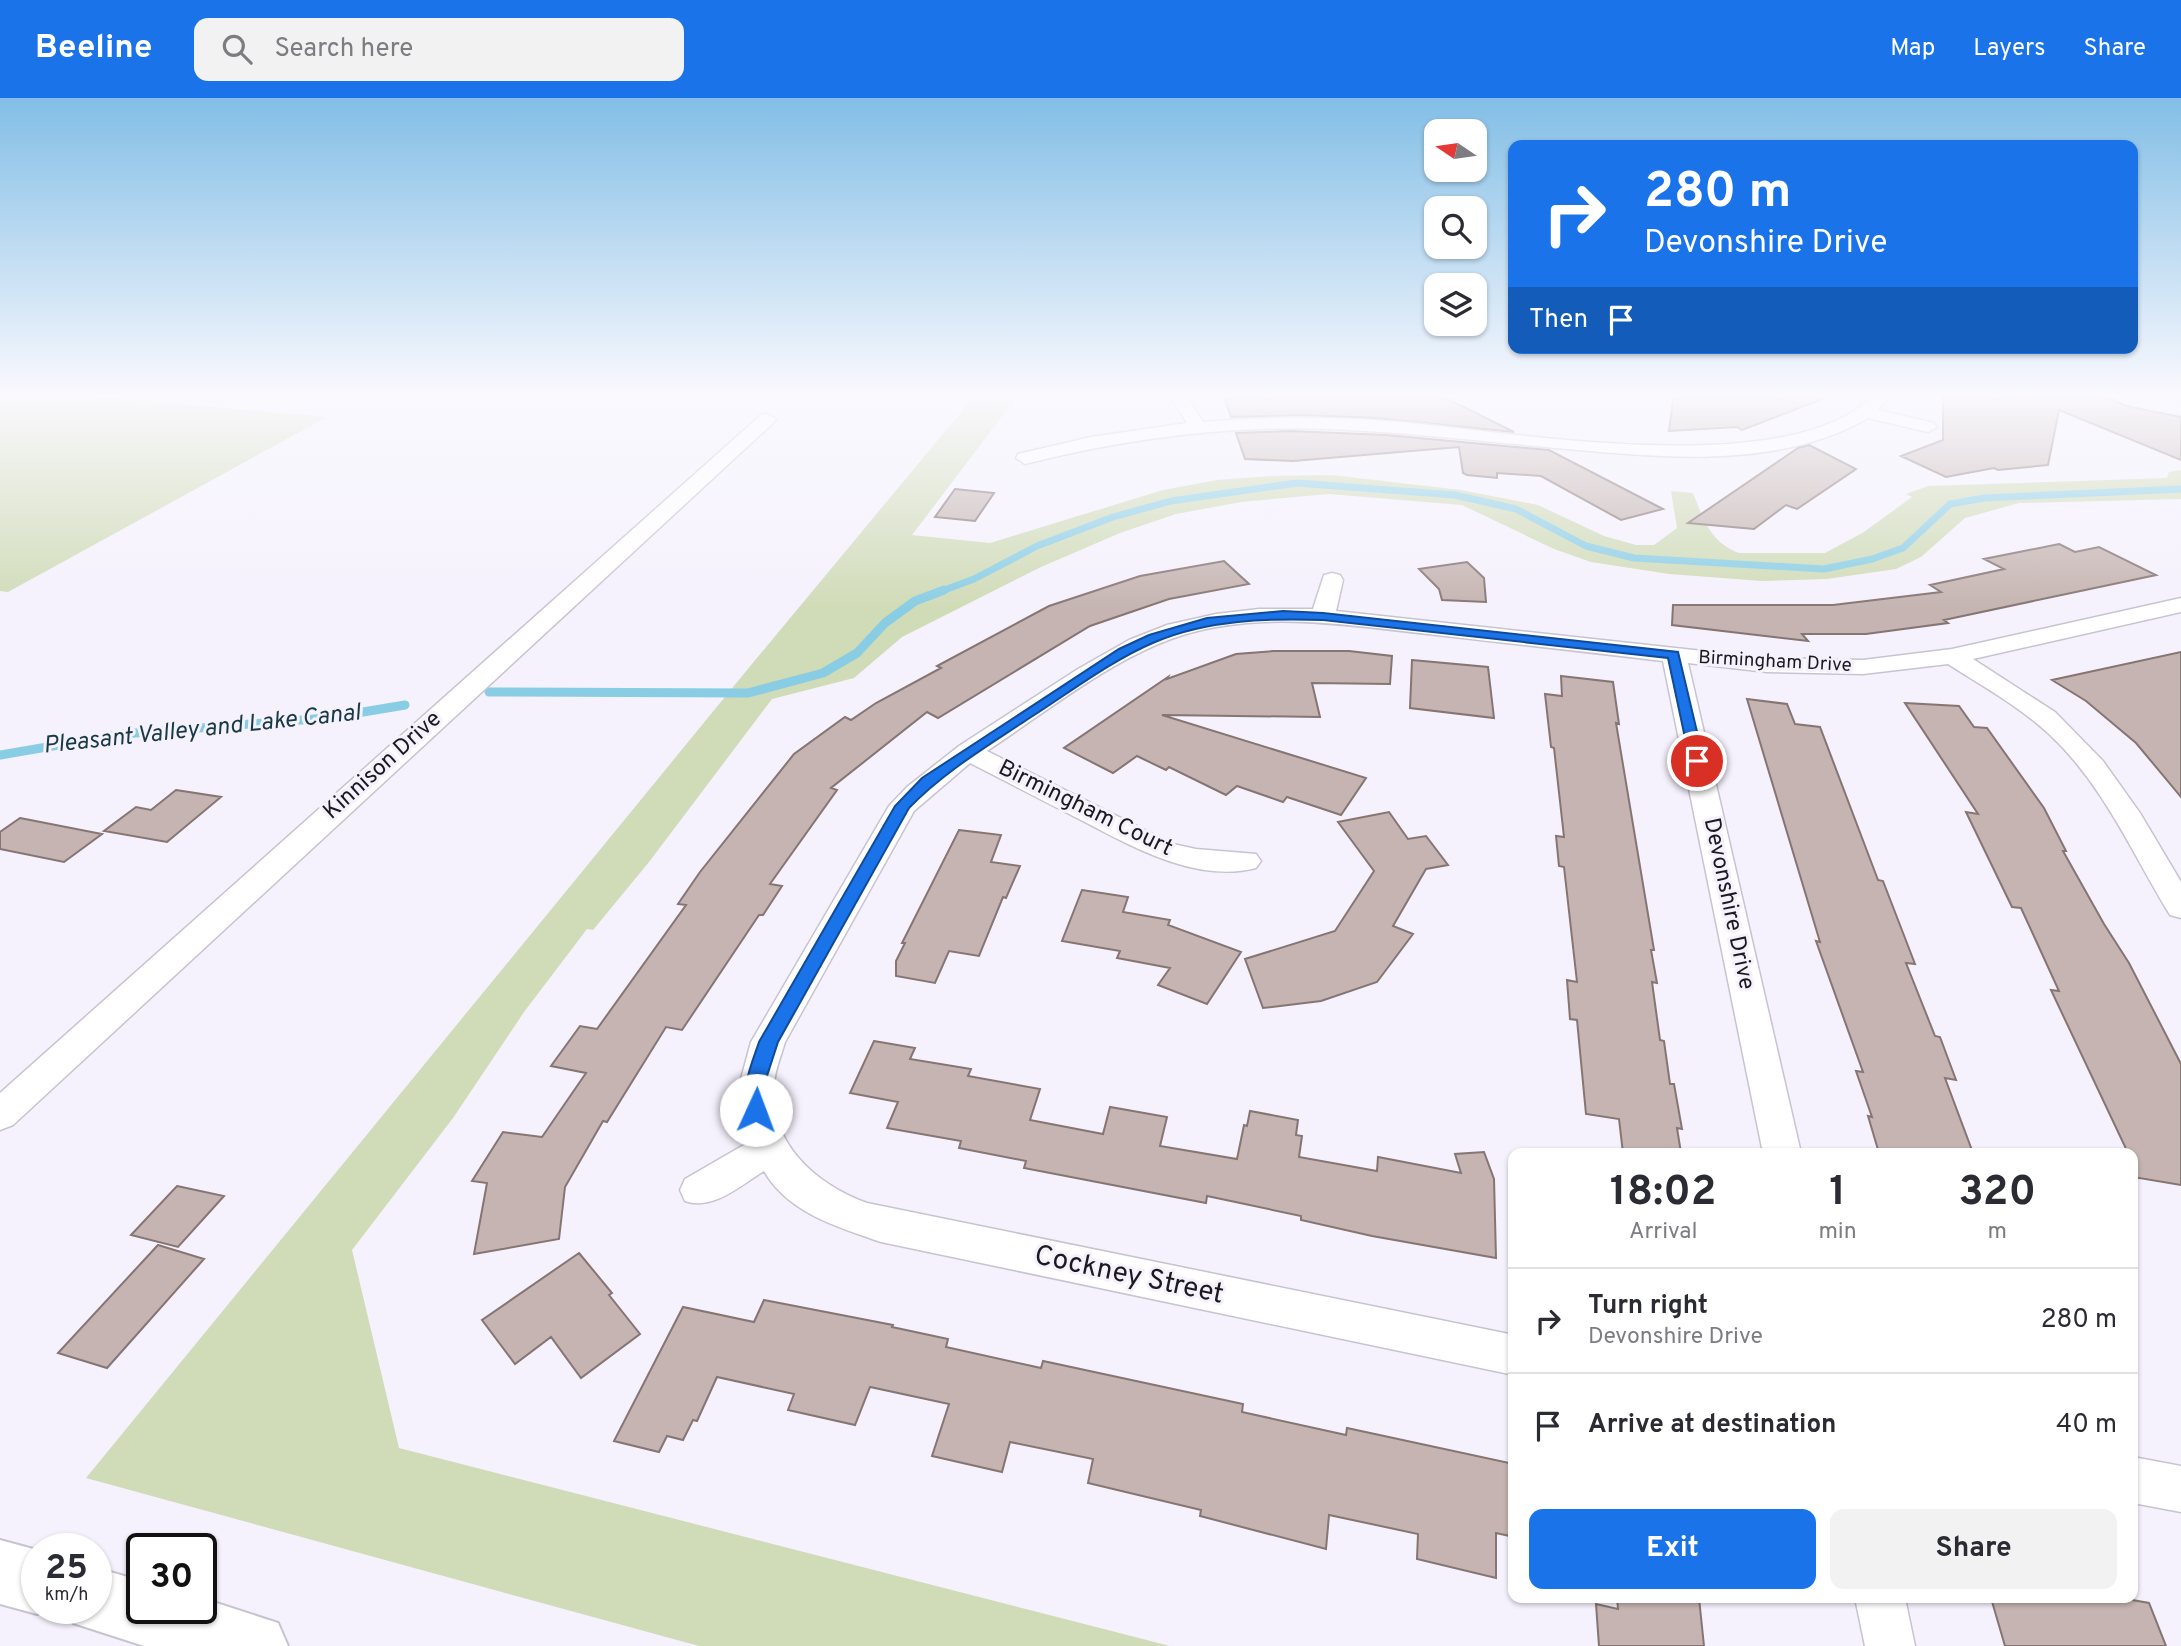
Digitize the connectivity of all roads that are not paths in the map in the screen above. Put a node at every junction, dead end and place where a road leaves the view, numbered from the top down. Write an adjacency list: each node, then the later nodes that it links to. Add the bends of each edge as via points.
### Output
1 (715, 466): 12 (street, Kinnison Drive)
2 (1672, 466): 3 (street)
3 (1674, 471)
4 (1332, 580): 6 (street)
5 (2181, 605): 8 (street, Birmingham Drive)
6 (1323, 616): 7 (street, Birmingham Drive); 9 (street, Birmingham Drive, via 1245,617 1207,622 1153,638 1123,652)
7 (1674, 655): 8 (street, Birmingham Drive, via 1809,667 1863,667); 13 (street, Devonshire Drive)
8 (1952, 656): 11 (street, via 2032,708 2084,754)
9 (968, 752): 10 (street, Birmingham Court, via 1164,850 1196,859); 14 (street, Birmingham Drive, via 927,781 903,806 768,1042 757,1079 756,1110)
10 (1246, 861)
11 (2181, 908)
12 (0, 1115)
13 (1781, 1148)
14 (769, 1149): 15 (street); 16 (street, Cockney Street, via 788,1175 816,1199 881,1225)
15 (699, 1190)
16 (1508, 1353)
17 (2138, 1481): 18 (street)
18 (2181, 1489)
19 (0, 1572): 20 (main road)
20 (21, 1578)
21 (1881, 1603): 24 (street)
22 (112, 1605): 23 (main road)
23 (255, 1646)
24 (1890, 1646)

